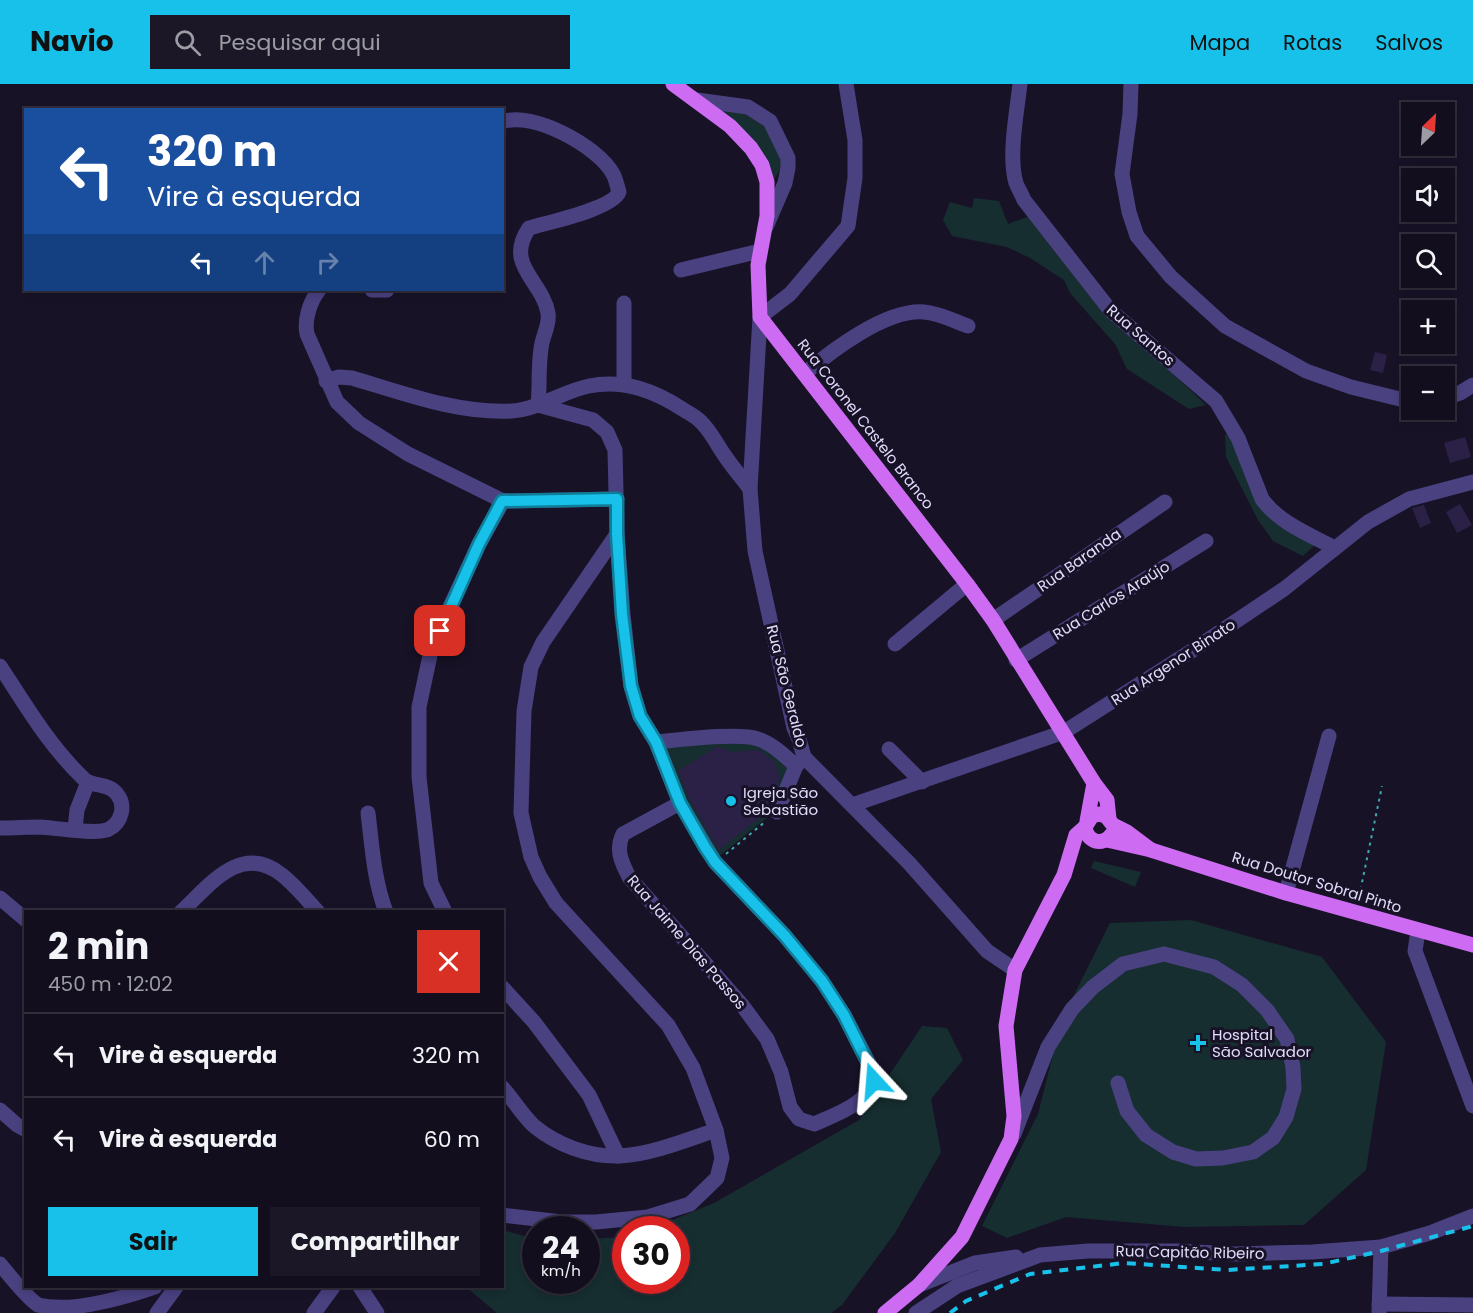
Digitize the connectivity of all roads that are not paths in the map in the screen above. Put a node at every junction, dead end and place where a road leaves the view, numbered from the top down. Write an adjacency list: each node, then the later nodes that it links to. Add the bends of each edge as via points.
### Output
1 (673, 84): 5 (main road)
2 (846, 84): 12 (street, via 855,140 855,178 848,226 790,294)
3 (1020, 84): 28 (street, Rua Santos, via 1014,161 1016,182 1024,200 1110,310 1216,401 1238,438 1266,505)
4 (1131, 84): 19 (street, via 1122,174 1129,212 1137,236 1171,277 1225,326 1306,371)
5 (697, 100): 7 (main road, via 730,126 762,165 767,182); 7 (street, via 748,107 770,121 788,158 788,168)
6 (504, 122): 20 (street, via 529,120 584,145 613,173 620,192 594,210 529,228 524,236 521,262 545,300 548,315 541,348)
7 (765, 230): 8 (main road)
8 (760, 251): 9 (street); 12 (main road)
9 (681, 270)
10 (318, 291): 15 (street, via 305,324)
11 (624, 303): 16 (street)
12 (760, 317): 14 (main road, Rua Coronel Castelo Branco); 22 (street, Rua São Geraldo)
13 (968, 326): 14 (street, via 928,312 897,317 862,332)
14 (804, 374): 29 (main road, Rua Coronel Castelo Branco)
15 (326, 381): 20 (street, via 352,378 456,407 486,411 515,411); 24 (street, via 337,402 359,423 408,454)
16 (624, 384): 20 (street, via 589,386); 22 (street, via 668,399 700,420)
17 (1473, 385): 18 (street)
18 (1455, 395)
19 (1401, 399)
20 (538, 405): 23 (street, via 593,420 607,432 615,450)
21 (1473, 482): 28 (street, Rua Argenor Binato, via 1402,502)
22 (750, 489): 38 (street, Rua São Geraldo, via 755,551 799,739)
23 (617, 499): 24 (street); 26 (street)
24 (502, 501): 55 (street, via 432,646 419,707 419,777 431,883)
25 (1165, 502): 30 (street, Rua Baranda)
26 (617, 534): 36 (street, via 631,686 640,716); 66 (street, via 543,642 531,667 524,711 521,813 540,877 556,903 668,1025 693,1068)
27 (1206, 541): 32 (street, Rua Carlos Araújo)
28 (1335, 548): 34 (street, Rua Argenor Binato, via 1284,589)
29 (967, 584): 30 (main road, Rua Coronel Castelo Branco); 31 (street)
30 (993, 620): 32 (main road, Rua Coronel Castelo Branco)
31 (895, 644)
32 (1016, 660): 34 (main road, Rua Coronel Castelo Branco)
33 (0, 666): 39 (street, via 50,743)
34 (1064, 732): 40 (street, Rua Argenor Binato); 41 (main road, Rua Coronel Castelo Branco)
35 (1329, 736): 50 (street)
36 (656, 742): 38 (street, via 734,736 758,739); 42 (street)
37 (889, 749): 40 (street)
38 (800, 761): 43 (street, Rua São Geraldo); 44 (street)
39 (87, 782): 48 (street); 48 (street, via 105,785 117,793 122,807 119,820 108,830)
40 (922, 782): 43 (street, Rua Argenor Binato)
41 (1094, 783): 47 (main road, Rua Coronel Castelo Branco, via 1107,800); 49 (main road)
42 (680, 803): 42 (street, Rua Jaime Dias Passos, via 626,831 620,839 619,855 629,877 742,1005 767,1039 790,1107 800,1119 814,1124 850,1108 874,1081 844,1015 785,936 715,862)
43 (852, 805): 59 (street, Rua São Geraldo, via 987,951)
44 (777, 812)
45 (368, 813): 54 (street)
46 (0, 828): 48 (street)
47 (1110, 828): 49 (main road, via 1097,842); 49 (main road, via 1099,814 1092,816); 50 (main road, Rua Doutor Sobral Pinto, via 1151,850)
48 (75, 829)
49 (1088, 829): 59 (main road, via 1081,849 1069,856 1064,875)
50 (1286, 893): 57 (main road, Rua Doutor Sobral Pinto)
51 (0, 898): 56 (street)
52 (183, 910): 53 (street, via 226,871 244,862 263,864 283,875)
53 (316, 910)
54 (385, 910)
55 (444, 910)
56 (24, 918)
57 (1418, 931): 58 (main road, Rua Doutor Sobral Pinto); 63 (street, via 1415,951)
58 (1473, 945)
59 (1015, 970): 67 (main road, via 1006,1026 1014,1116)
60 (504, 989): 68 (street, via 589,1095)
61 (1118, 1083): 67 (street, via 1127,1111 1146,1135 1173,1152 1196,1159 1253,1152 1273,1138 1286,1117 1294,1089 1287,1039 1267,1010 1242,985 1214,967 1164,954 1123,964 1072,1009 1048,1047)
62 (504, 1089): 68 (street, via 533,1125 555,1141 588,1152)
63 (1473, 1106)
64 (0, 1110): 65 (street)
65 (24, 1129)
66 (716, 1130): 68 (street, via 664,1147); 69 (street, via 722,1158 717,1178 690,1204 648,1217 596,1222)
67 (1011, 1139): 74 (main road, via 962,1237)
68 (618, 1156)
69 (504, 1215)
70 (1473, 1216): 71 (street, Rua Capitão Ribeiro)
71 (1381, 1247): 72 (street, Rua Capitão Ribeiro, via 1234,1254 1088,1251); 80 (street)
72 (1040, 1255): 74 (street, via 975,1263); 85 (street, Rua Capitão Ribeiro, via 957,1286)
73 (0, 1264): 75 (street, via 36,1304 58,1311 86,1310)
74 (919, 1285): 84 (main road)
75 (152, 1288)
76 (176, 1288): 81 (street)
77 (332, 1288): 82 (street)
78 (361, 1288): 83 (street)
79 (1473, 1305): 80 (street)
80 (1379, 1308)
81 (157, 1313)
82 (314, 1313)
83 (377, 1313)
84 (885, 1313)
85 (916, 1313)

